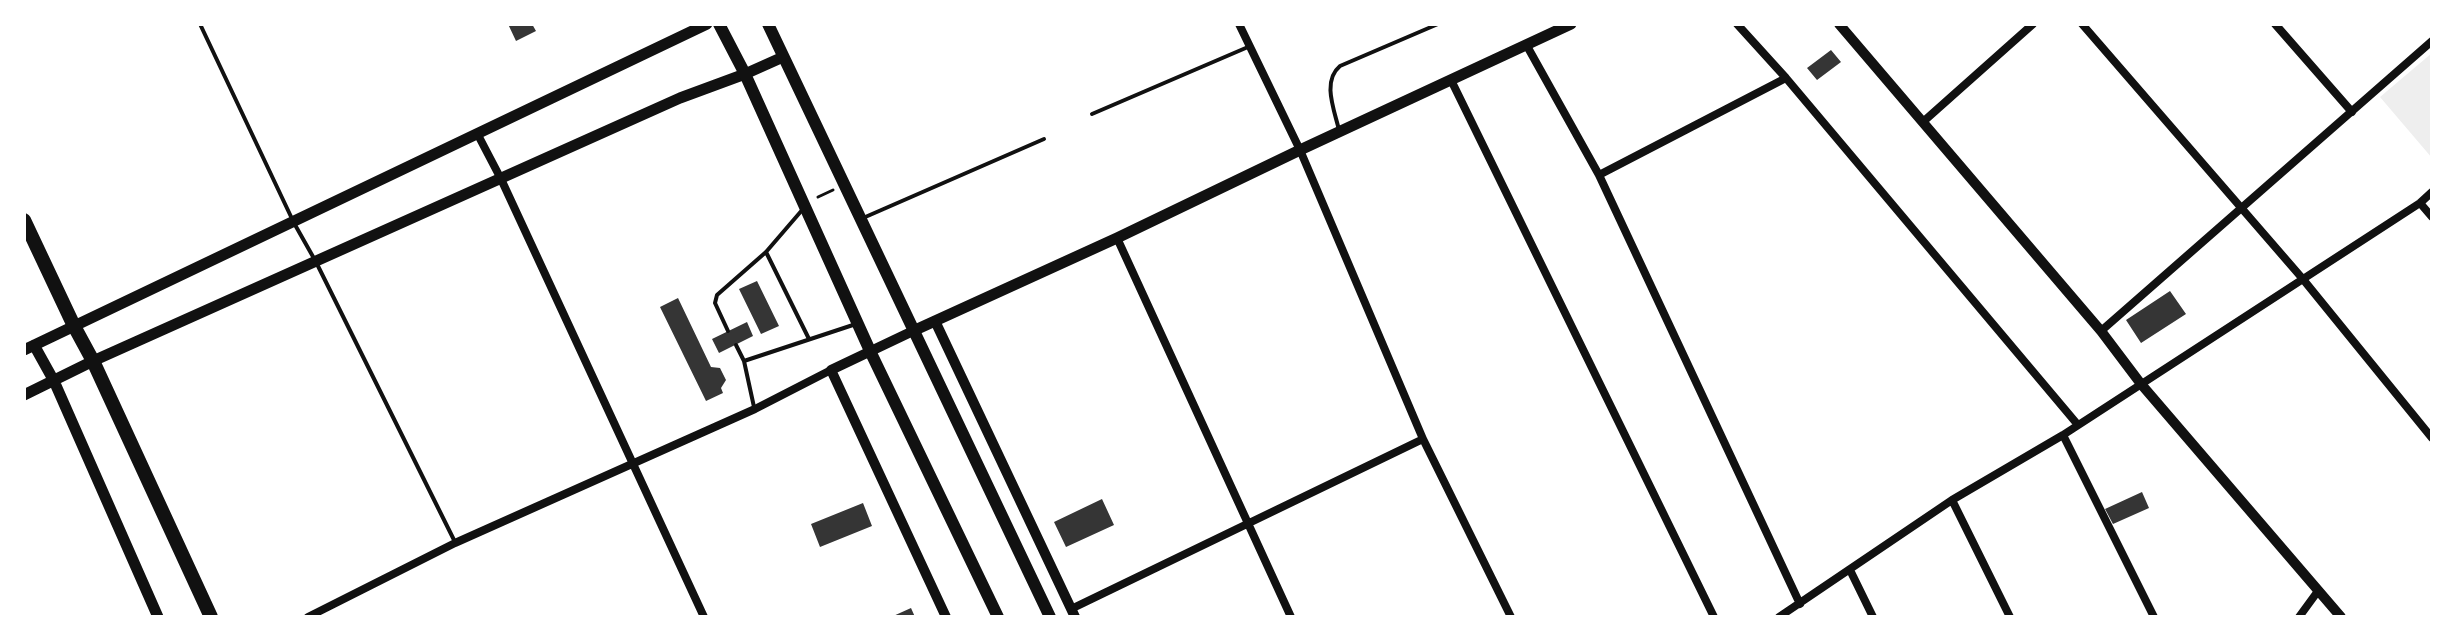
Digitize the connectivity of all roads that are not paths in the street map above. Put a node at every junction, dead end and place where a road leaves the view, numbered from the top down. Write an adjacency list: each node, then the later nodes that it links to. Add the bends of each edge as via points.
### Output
1 (200, 24): 36 (lane)
2 (707, 24): 24 (main road)
3 (719, 24): 17 (main road)
4 (768, 24): 16 (main road)
5 (1239, 24): 14 (street)
6 (1438, 24): 23 (lane, via 1333,71 1329,80)
7 (1571, 24): 15 (main road)
8 (1737, 24): 18 (street)
9 (1839, 24): 22 (street)
10 (2033, 24): 22 (street)
11 (2082, 24): 32 (street)
12 (2275, 24): 20 (street)
13 (2432, 41): 20 (street)
14 (1249, 46): 21 (lane); 26 (street)
15 (1527, 46): 19 (main road); 27 (street)
16 (783, 57): 17 (main road); 34 (main road)
17 (745, 74): 28 (main road); 31 (main road)
18 (1786, 78): 27 (street); 58 (street)
19 (1451, 80): 23 (main road); 79 (street)
20 (2352, 112): 32 (street)
21 (1092, 114)
22 (1924, 121): 46 (street)
23 (1339, 132): 26 (main road)
24 (478, 135): 28 (street); 36 (main road)
25 (1044, 139): 34 (lane)
26 (1300, 150): 37 (main road); 61 (street)
27 (1599, 175): 68 (street)
28 (501, 179): 39 (main road); 62 (street)
29 (2432, 192): 30 (street)
30 (2420, 203): 33 (street); 40 (street)
31 (804, 205): 38 (lane); 42 (main road)
32 (2241, 206): 40 (street); 46 (street)
33 (2432, 217)
34 (860, 219): 45 (main road)
35 (24, 220): 43 (highway)
36 (294, 223): 39 (lane); 43 (main road)
37 (1117, 238): 41 (main road); 64 (street)
38 (766, 252): 44 (lane, via 717,295 715,303); 47 (lane)
39 (316, 262): 51 (main road); 65 (lane)
40 (2302, 278): 55 (street); 60 (street)
41 (935, 321): 45 (main road); 69 (street)
42 (857, 323): 47 (lane); 50 (main road)
43 (74, 326): 49 (main road); 51 (highway)
44 (728, 331)
45 (913, 331): 50 (street); 76 (main road)
46 (2101, 331): 55 (street)
47 (809, 339): 52 (lane)
48 (736, 345): 52 (lane)
49 (29, 348): 54 (main road)
50 (871, 353): 53 (street); 75 (main road)
51 (93, 361): 54 (main road); 71 (highway)
52 (744, 361): 57 (lane)
53 (831, 370): 57 (street); 74 (street)
54 (54, 381): 56 (main road); 70 (main road)
55 (2141, 384): 58 (street); 67 (street)
56 (24, 395)
57 (755, 409): 62 (street)
58 (2078, 425): 59 (street)
59 (2063, 435): 63 (street); 83 (street)
60 (2432, 438)
61 (1423, 439): 64 (street); 78 (street)
62 (633, 462): 65 (street); 73 (street)
63 (1952, 500): 66 (street); 82 (street)
64 (1249, 522): 69 (street); 77 (street)
65 (455, 543): 72 (street)
66 (1850, 570): 68 (street); 81 (street)
67 (2318, 591): 84 (street); 85 (street)
68 (1800, 604): 80 (street)
69 (1073, 613)
70 (158, 617)
71 (211, 617)
72 (308, 617)
73 (704, 617)
74 (946, 617)
75 (998, 617)
76 (1050, 617)
77 (1291, 617)
78 (1511, 617)
79 (1714, 617)
80 (1779, 617)
81 (1873, 617)
82 (2010, 617)
83 (2154, 617)
84 (2299, 617)
85 (2341, 617)

